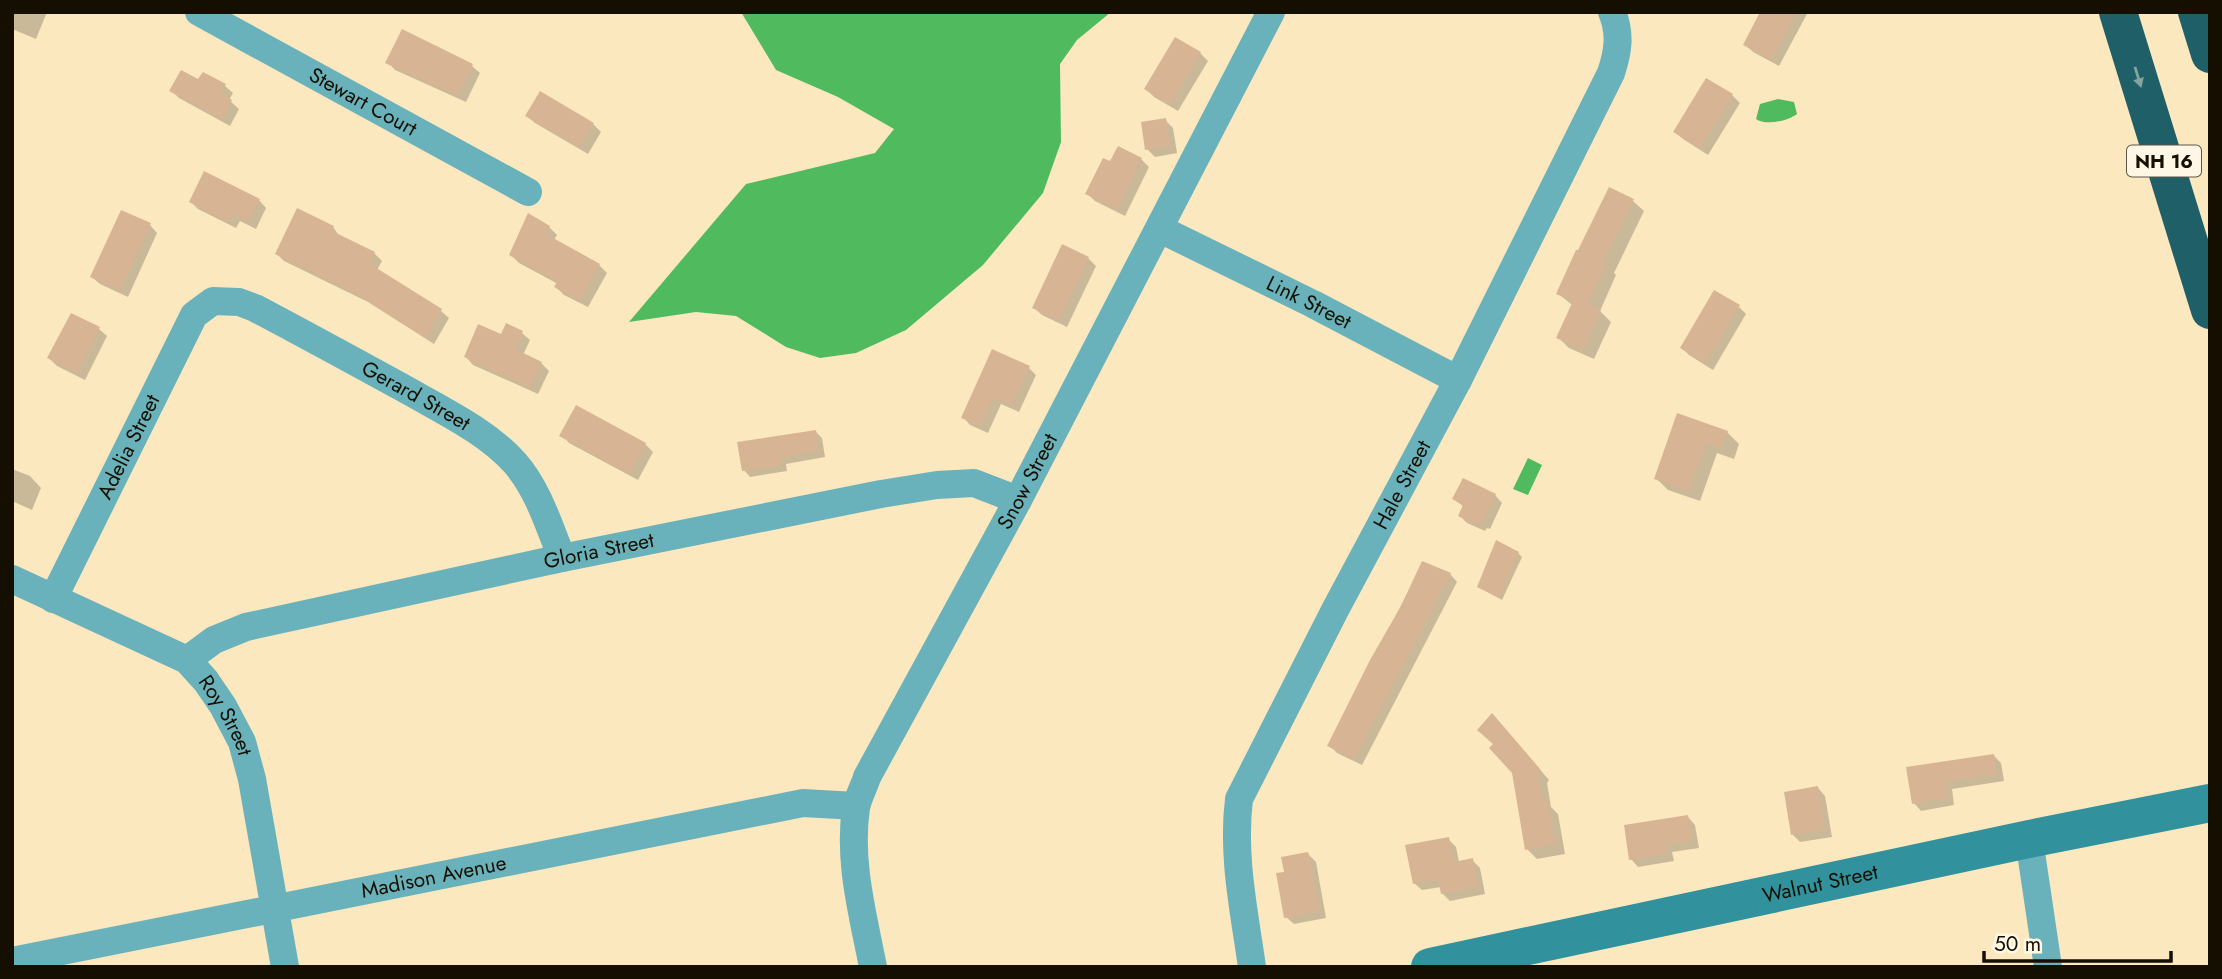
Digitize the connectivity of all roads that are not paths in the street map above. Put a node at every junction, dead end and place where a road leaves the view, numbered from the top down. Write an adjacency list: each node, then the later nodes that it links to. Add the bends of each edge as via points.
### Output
1 (199, 12): 7 (street, Stewart Court)
2 (1271, 12): 8 (street, Snow Street)
3 (2118, 12): 10 (highway, NH 16, one-way to 10)
4 (2197, 12): 6 (highway)
5 (1613, 13): 11 (street, Hale Street, via 1618,52 1611,73)
6 (2210, 54)
7 (528, 192)
8 (1160, 229): 11 (street, Link Street); 12 (street, Snow Street)
9 (213, 301): 13 (street, Gerard Street, via 255,308 492,442 516,464 538,500); 15 (street, Adelia Street, via 194,315)
10 (2210, 310)
11 (1458, 380): 24 (street, Hale Street, via 1239,799 1236,863)
12 (1018, 500): 13 (street, Gloria Street, via 974,484 937,485); 17 (street, Snow Street, via 867,777)
13 (562, 558): 16 (street, Gloria Street, via 246,627 214,640)
14 (12, 579): 15 (street, Roy Street)
15 (53, 599): 16 (street, Roy Street)
16 (187, 660): 20 (street, Roy Street, via 223,706 242,742)
17 (856, 806): 20 (street, Madison Avenue, via 803,803); 23 (street, Snow Street, via 857,885)
18 (2208, 811): 19 (main road, Walnut Street)
19 (2029, 839): 25 (main road, Walnut Street); 26 (street)
20 (276, 909): 21 (street, Madison Avenue); 22 (street, Roy Street)
21 (12, 961)
22 (285, 967)
23 (873, 967)
24 (1252, 967)
25 (1430, 967)
26 (2048, 967)

